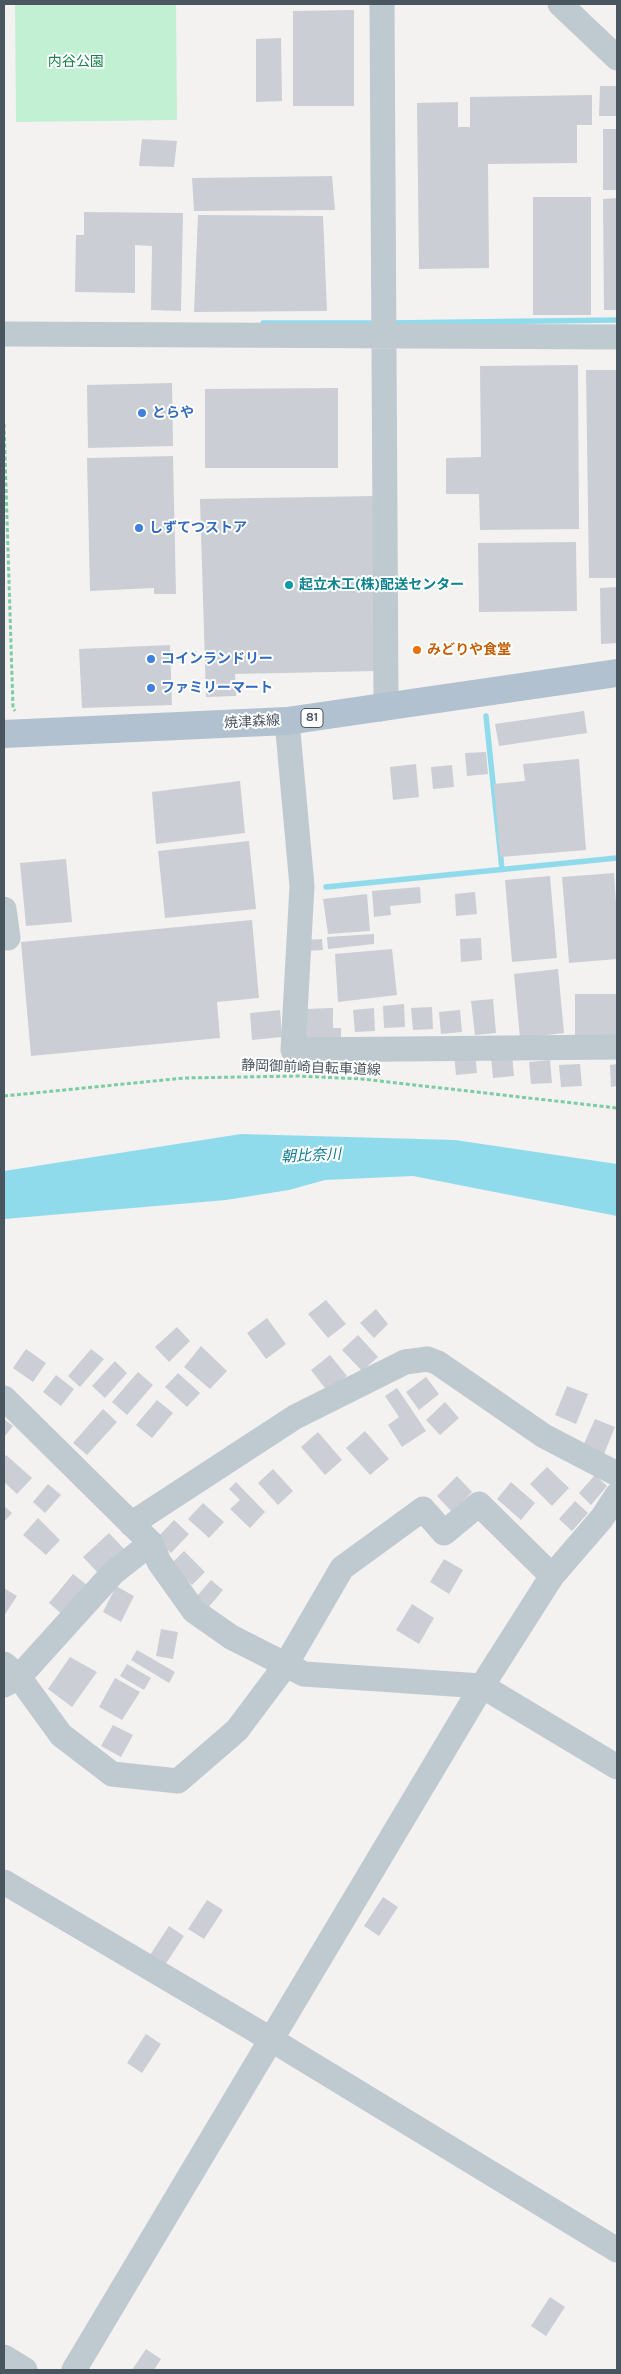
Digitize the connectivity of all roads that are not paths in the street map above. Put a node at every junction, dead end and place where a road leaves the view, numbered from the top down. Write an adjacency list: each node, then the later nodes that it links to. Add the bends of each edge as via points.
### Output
1 (382, 4): 5 (street)
2 (560, 4): 3 (street)
3 (617, 58)
4 (4, 334): 5 (street)
5 (383, 336): 6 (street); 8 (street, via 386,700)
6 (617, 337)
7 (617, 673): 8 (main road, 焼津森線 / 81)
8 (380, 709): 9 (main road, 焼津森線 / 81)
9 (287, 721): 10 (main road, 焼津森線 / 81); 13 (street, via 302,886 293,1050)
10 (4, 734)
11 (4, 909): 12 (street)
12 (8, 938)
13 (617, 1047)
14 (4, 1398): 17 (street)
15 (617, 1474): 17 (street, via 544,1436 428,1359 406,1362 295,1417)
16 (617, 1495): 18 (street)
17 (131, 1524): 19 (street)
18 (610, 1524): 20 (street)
19 (151, 1543): 21 (street, via 159,1562 194,1612 231,1637); 22 (street, via 113,1574)
20 (552, 1576): 21 (street, via 479,1504 444,1533 423,1509 342,1568); 23 (street)
21 (285, 1666): 22 (street, via 237,1730 178,1781 112,1774 60,1736); 23 (street, via 304,1674)
22 (9, 1675)
23 (482, 1686): 24 (street); 26 (street)
24 (617, 1767)
25 (4, 1882): 26 (street)
26 (272, 2040): 27 (street); 30 (street)
27 (617, 2250)
28 (4, 2357): 29 (street)
29 (25, 2370)
30 (74, 2370)

